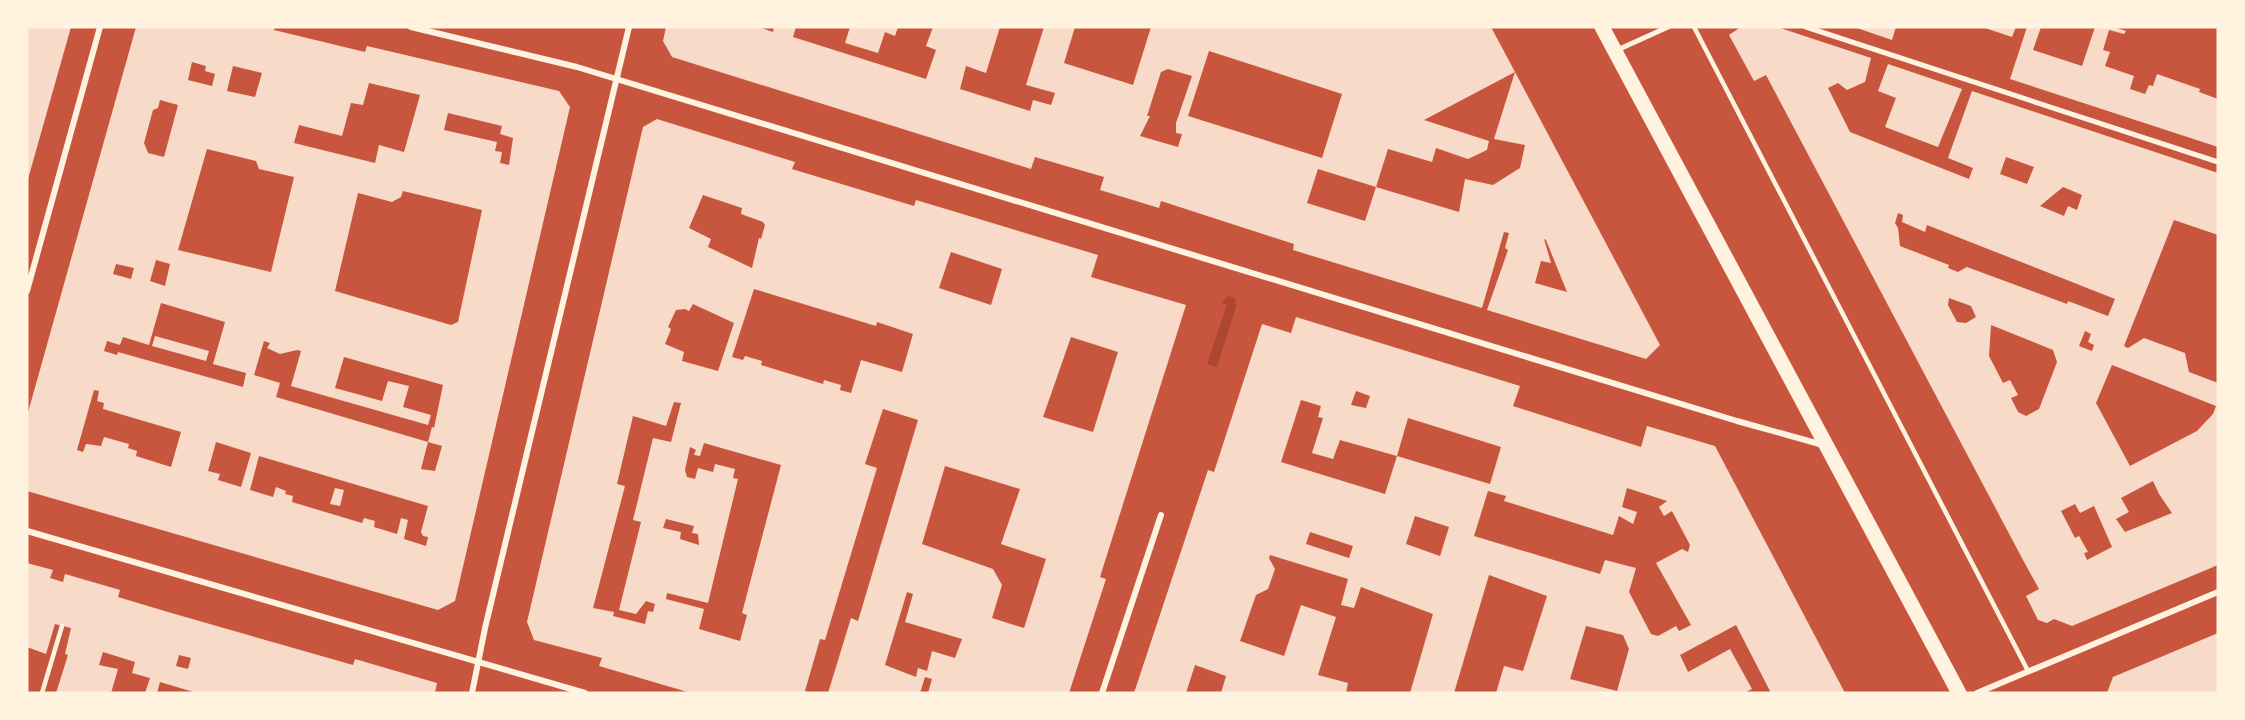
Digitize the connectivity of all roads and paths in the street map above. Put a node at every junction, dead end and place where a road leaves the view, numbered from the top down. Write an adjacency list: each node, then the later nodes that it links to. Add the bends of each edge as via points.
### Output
1 (100, 27): 11 (street)
2 (411, 27): 9 (street, via 577,67)
3 (629, 27): 9 (street)
4 (1602, 27): 8 (main road)
5 (1668, 27): 8 (street)
6 (1694, 27): 18 (lane)
7 (1806, 27): 10 (street)
8 (1615, 51): 12 (main road)
9 (615, 80): 12 (street); 17 (street)
10 (2218, 162)
11 (27, 291)
12 (1826, 446): 23 (main road)
13 (1161, 515): 22 (street)
14 (27, 531): 17 (street)
15 (2218, 592): 18 (street)
16 (62, 626): 19 (lane)
17 (477, 663): 20 (street); 21 (street)
18 (2028, 671): 24 (street)
19 (42, 693)
20 (472, 693)
21 (585, 693)
22 (1102, 693)
23 (1959, 693)
24 (1977, 693)

